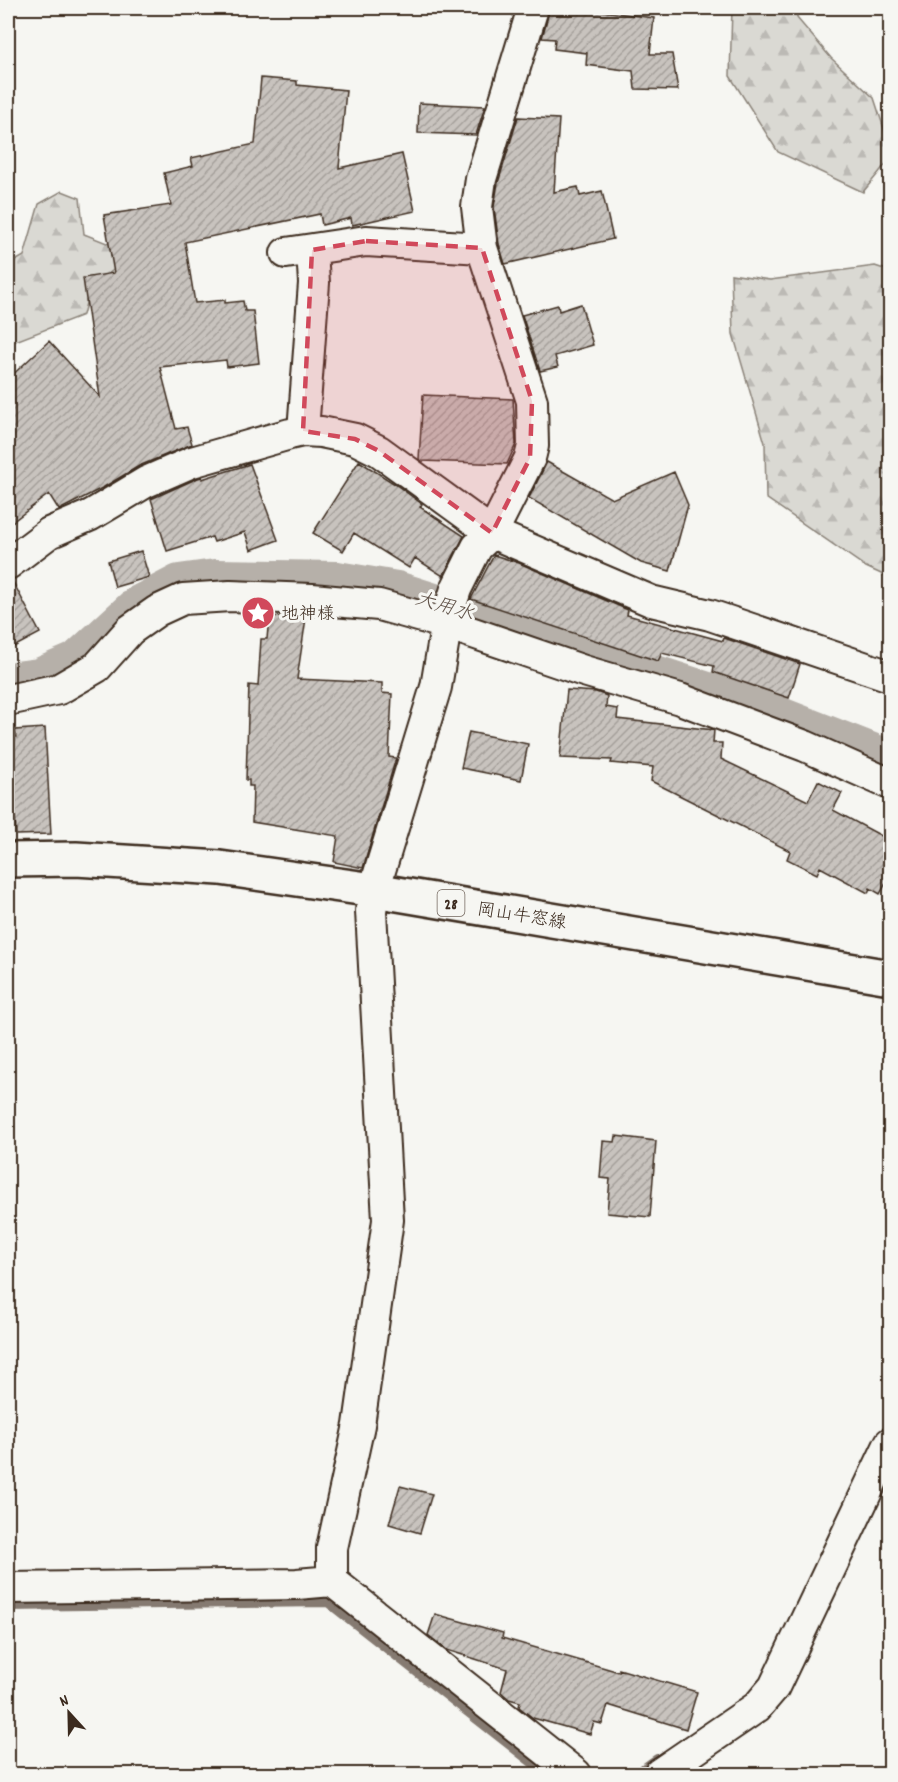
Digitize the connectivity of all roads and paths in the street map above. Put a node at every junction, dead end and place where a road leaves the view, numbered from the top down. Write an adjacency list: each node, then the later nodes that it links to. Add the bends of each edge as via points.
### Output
1 (533, 8): 2 (street, via 481,180 477,207)
2 (482, 248): 3 (street, via 366,241 299,251 314,283); 4 (street, via 532,401 530,458)
3 (303, 431): 4 (street, via 356,439 379,451); 5 (street, via 192,462 146,482 91,515 49,533)
4 (492, 533): 6 (street, via 477,547 456,589); 7 (street, via 651,601 710,615)
5 (8, 564)
6 (447, 624): 8 (street, via 379,605 254,597 183,599 130,630 97,667 58,689); 9 (street, via 680,699 805,746); 11 (street, via 436,687)
7 (891, 676)
8 (8, 700)
9 (891, 784)
10 (8, 861): 11 (main road, 岡山牛窓線 / 28, via 76,859 220,868)
11 (374, 890): 12 (main road, 岡山牛窓線 / 28); 14 (street, via 371,911 388,1221 359,1425 332,1548)
12 (891, 977)
13 (891, 1443): 17 (street, via 774,1687 757,1707)
14 (332, 1581): 15 (street); 16 (street)
15 (8, 1588)
16 (576, 1774)
17 (659, 1774)

